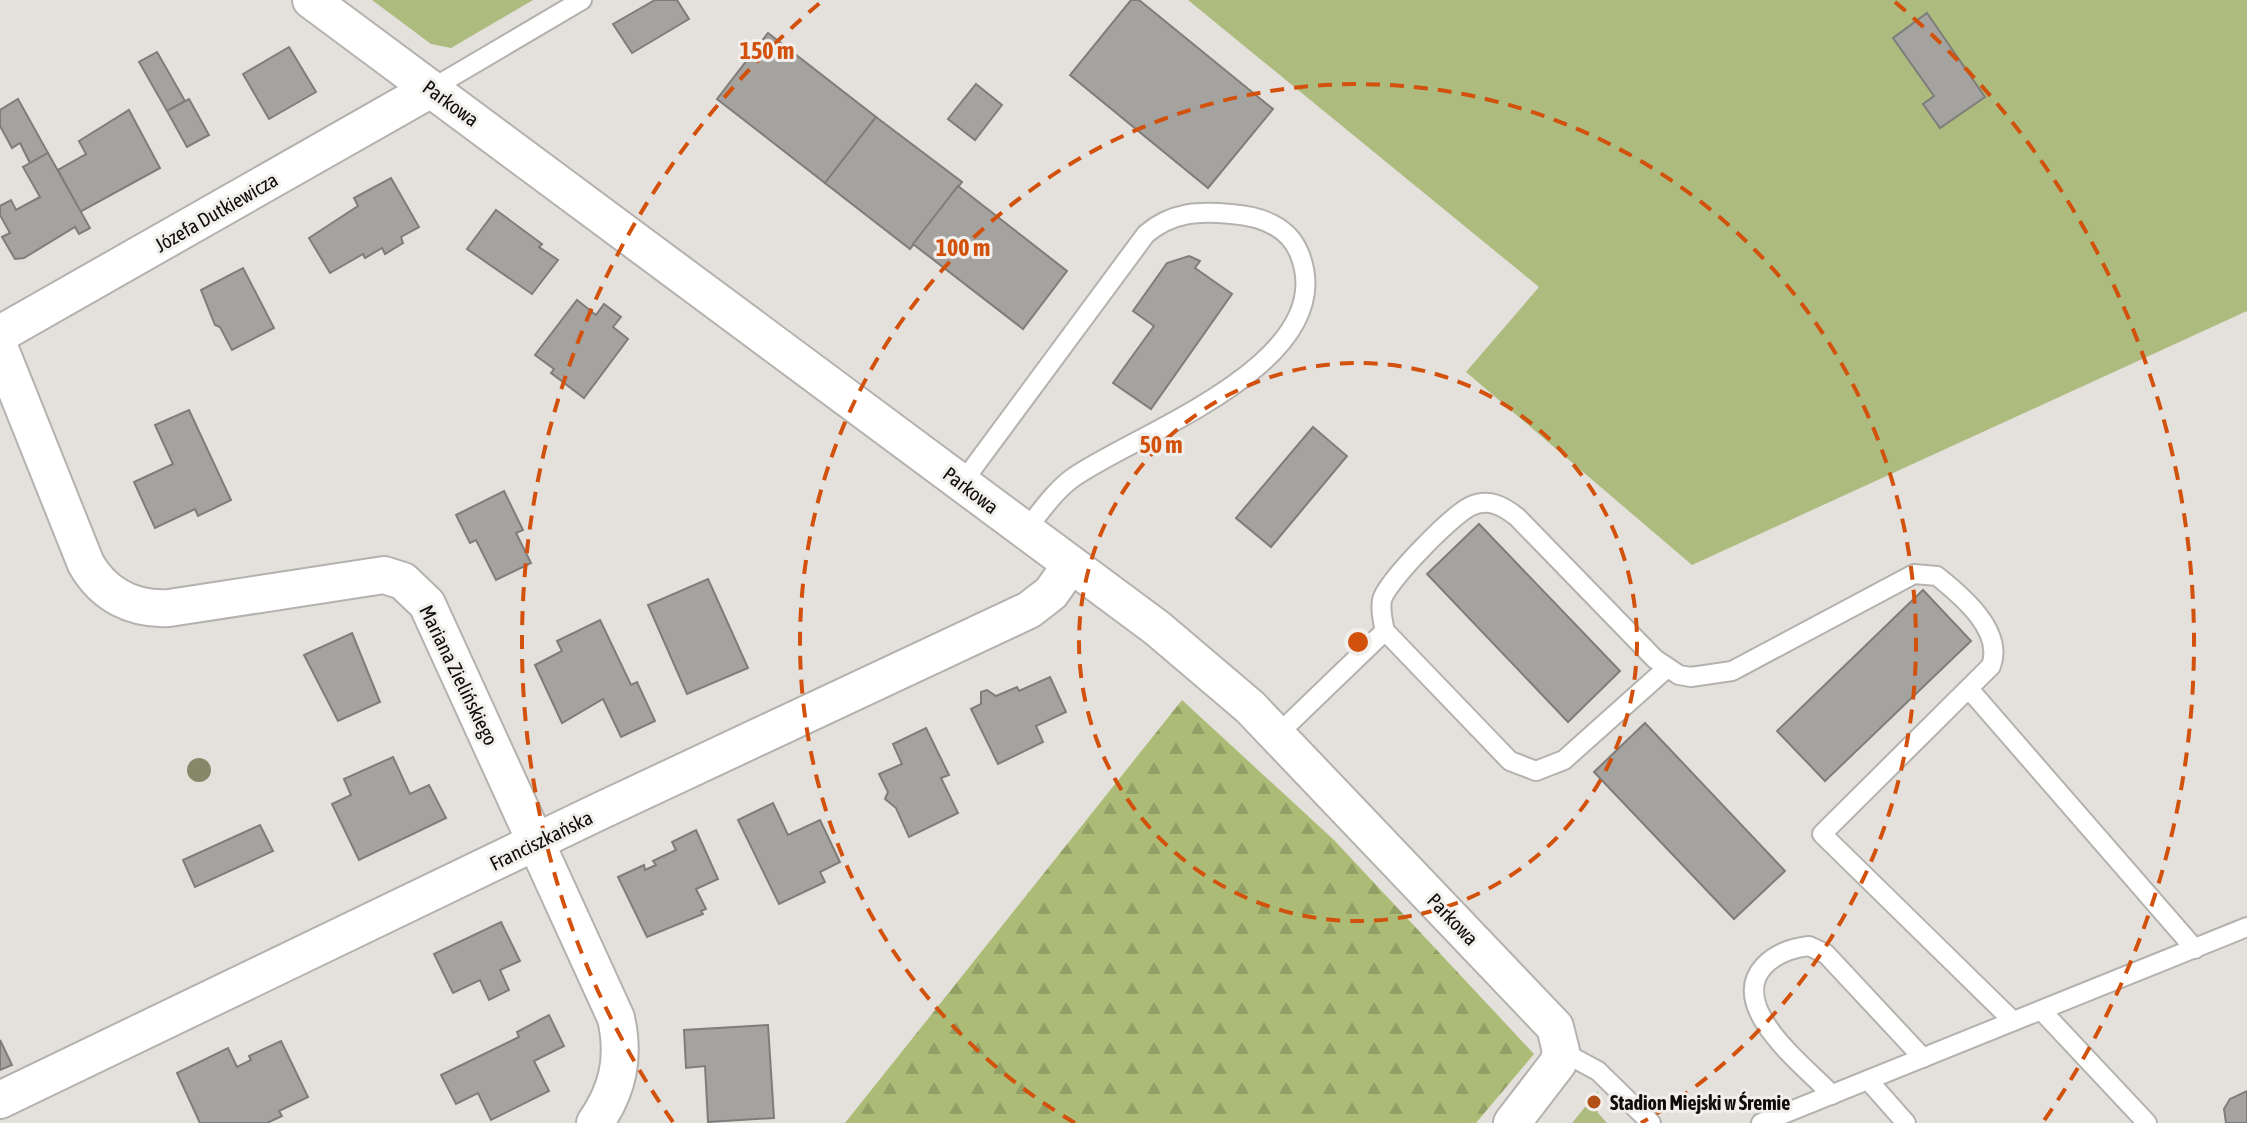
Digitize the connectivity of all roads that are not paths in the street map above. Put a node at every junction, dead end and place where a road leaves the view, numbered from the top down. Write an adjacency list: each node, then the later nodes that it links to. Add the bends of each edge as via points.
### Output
1 (311, 0): 3 (street, Parkowa)
2 (582, 0): 3 (lane)
3 (431, 89): 4 (street, Józefa Dutkiewicza); 6 (street, Parkowa)
4 (0, 334)
5 (0, 349): 13 (street, Mariana Zielińskiego, via 86,564 101,586 122,600 155,609 358,577 384,575 403,581 433,613)
6 (962, 483): 7 (street, Parkowa); 7 (lane, via 1160,222 1194,212 1240,214 1276,226 1290,237 1304,269 1304,290 1290,333 1274,351 1200,407 1074,478)
7 (1025, 531): 8 (street, Parkowa)
8 (1070, 566): 12 (street, Parkowa, via 1183,647); 13 (street, Franciszkańska, via 1051,593 1029,610)
9 (1385, 631): 10 (lane, via 1510,761 1536,771 1564,760); 10 (lane, via 1382,599 1399,572 1462,512 1497,504 1517,517); 12 (lane)
10 (1667, 668): 11 (lane, via 1706,678 1732,671 1901,579 1926,573 1946,583 1991,633 1991,666)
11 (1969, 689): 15 (lane); 17 (lane, via 1822,834)
12 (1277, 735): 18 (street, Parkowa, via 1546,1016)
13 (537, 842): 22 (street, Franciszkańska); 23 (street, Mariana Zielińskiego, via 620,1035 613,1096)
14 (2247, 927): 15 (lane)
15 (2195, 949): 16 (lane)
16 (2042, 1011): 17 (lane); 28 (lane)
17 (2013, 1021): 19 (lane)
18 (1561, 1051): 24 (street, via 1553,1073); 25 (lane, via 1598,1071)
19 (1923, 1058): 20 (lane); 21 (lane, via 1826,954 1809,946 1781,953 1759,971 1755,1008)
20 (1868, 1080): 21 (lane); 27 (lane)
21 (1832, 1095): 26 (lane)
22 (0, 1100)
23 (595, 1123)
24 (1512, 1123)
25 (1651, 1123)
26 (1761, 1123)
27 (1906, 1123)
28 (2147, 1123)

